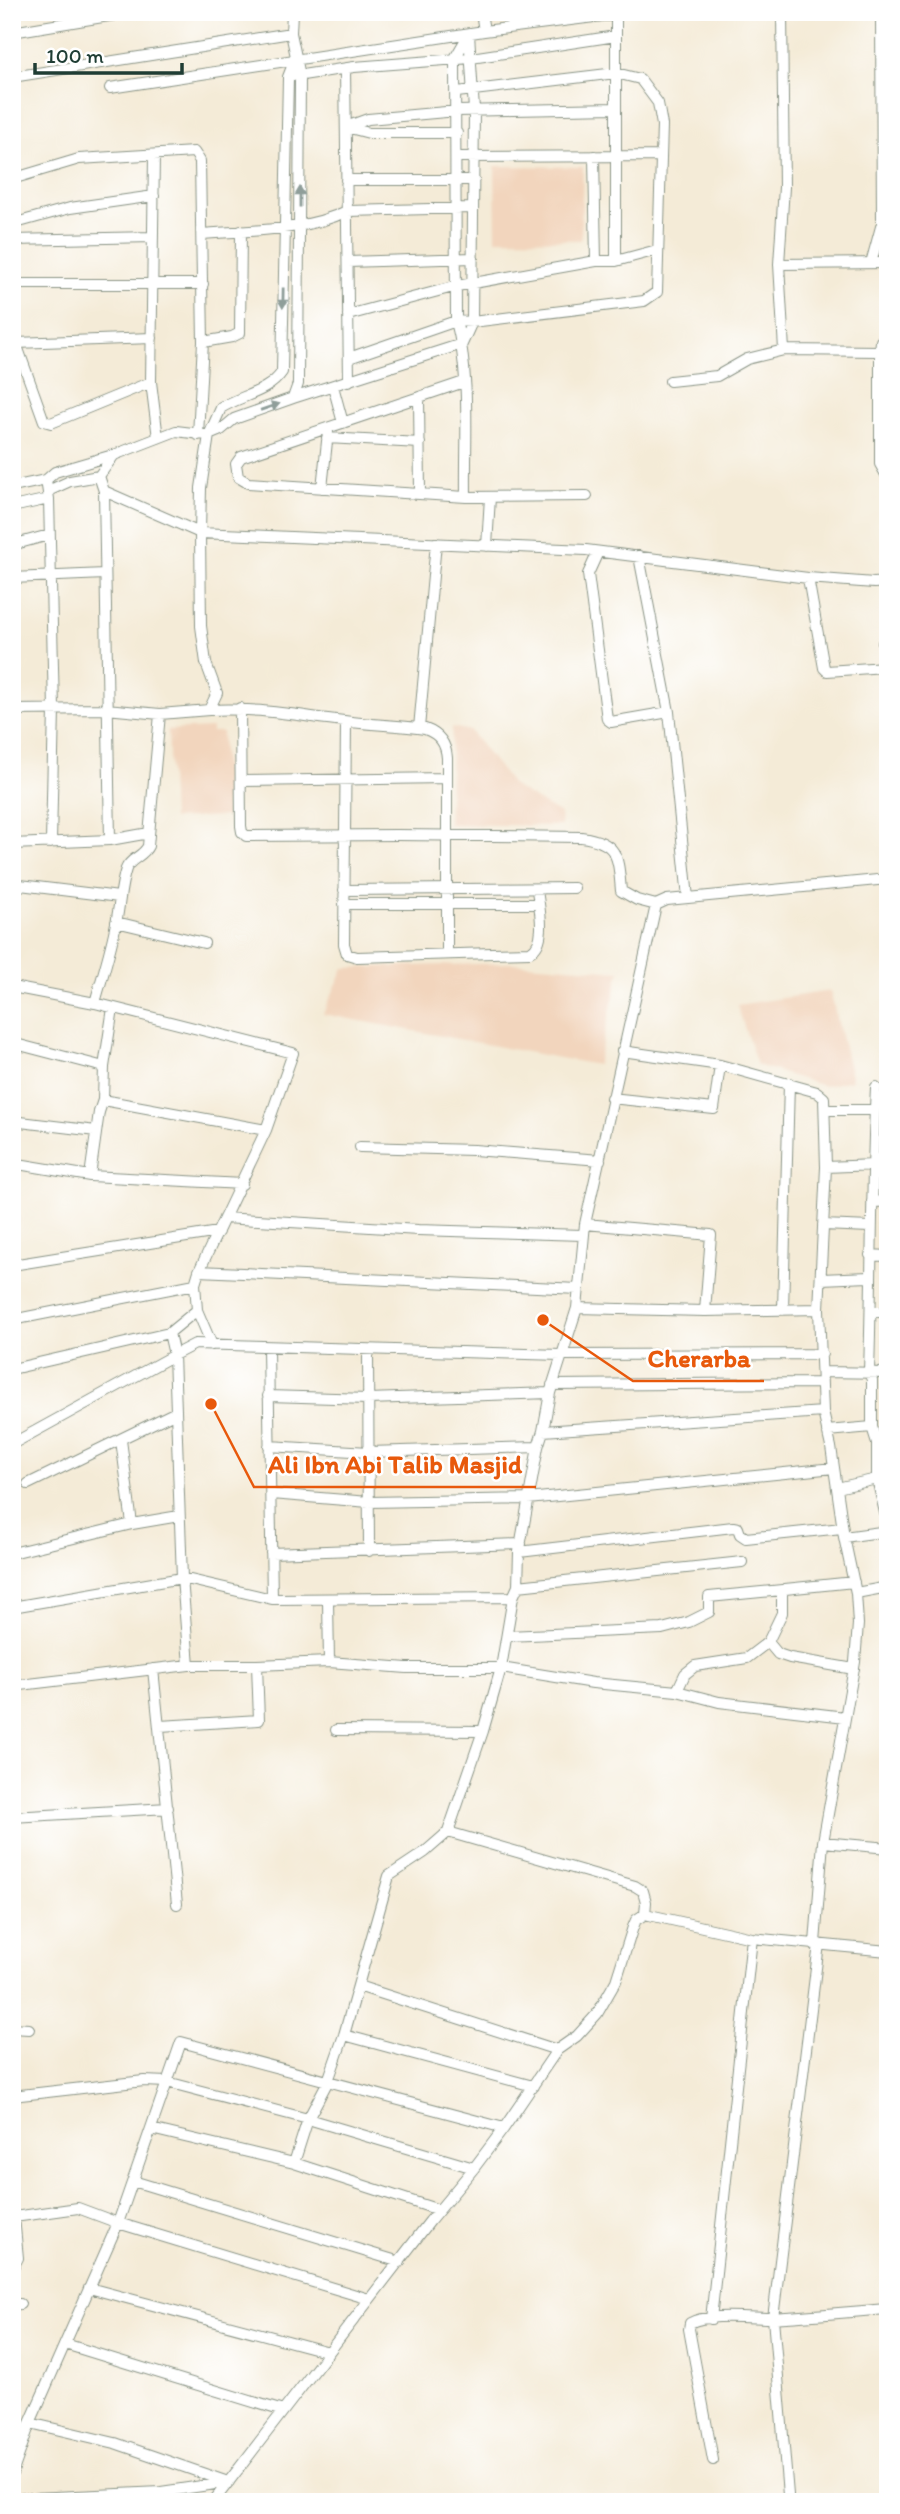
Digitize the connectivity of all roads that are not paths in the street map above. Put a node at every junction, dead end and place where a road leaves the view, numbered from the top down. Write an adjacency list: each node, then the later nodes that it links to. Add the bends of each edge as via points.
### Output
1 (133, 12): 9 (street)
2 (292, 12): 10 (street)
3 (481, 12): 8 (street)
4 (634, 12): 7 (street)
5 (782, 12): 61 (street, via 784,187)
6 (881, 12): 21 (street)
7 (616, 14): 8 (street); 12 (street)
8 (484, 31): 11 (street)
9 (12, 32)
10 (291, 33): 15 (street); 19 (street)
11 (469, 34): 13 (street); 14 (street); 15 (street)
12 (616, 36): 14 (street); 17 (street)
13 (455, 58): 14 (street); 16 (street); 24 (street)
14 (471, 58): 23 (street)
15 (295, 59): 18 (street); 20 (street); 22 (street)
16 (345, 69): 18 (street); 29 (street)
17 (616, 73): 23 (street); 25 (street); 34 (street, via 640,79 658,103)
18 (300, 76): 20 (street); 47 (street, one-way to 18)
19 (12, 77)
20 (288, 77): 48 (street)
21 (885, 85): 28 (street)
22 (110, 88)
23 (473, 90): 24 (street); 26 (street)
24 (457, 92): 27 (street)
25 (616, 108): 26 (street); 32 (street)
26 (474, 110): 27 (street); 36 (street)
27 (457, 111): 29 (street, via 368,119); 30 (street)
28 (884, 117): 41 (street)
29 (346, 127): 30 (street, via 369,133); 38 (street)
30 (457, 133): 35 (street)
31 (154, 155): 37 (street, via 79,159); 42 (street); 50 (street, via 194,152 201,161)
32 (617, 155): 33 (street); 34 (street); 57 (street)
33 (594, 156): 36 (street); 56 (street)
34 (661, 156): 53 (street)
35 (457, 157): 36 (street); 39 (street)
36 (474, 157): 40 (street)
37 (12, 179)
38 (346, 180): 39 (street); 45 (street)
39 (457, 180): 40 (street); 43 (street)
40 (474, 180): 44 (street)
41 (885, 183): 59 (street, via 882,223)
42 (153, 196): 46 (street, via 70,208); 51 (street)
43 (457, 206): 44 (street); 45 (street); 54 (street)
44 (473, 208): 55 (street)
45 (347, 211): 47 (street); 58 (street)
46 (12, 224)
47 (300, 224): 48 (street); 85 (street, via 298,384)
48 (285, 228): 49 (street); 88 (street, one-way to 88, via 282,372 268,387 221,408)
49 (241, 231): 50 (street); 73 (street, via 240,333)
50 (203, 234): 63 (street)
51 (153, 237): 52 (street); 65 (street)
52 (12, 240)
53 (657, 250): 57 (street); 69 (street, via 657,292 644,301)
54 (457, 257): 55 (street); 58 (street); 66 (street)
55 (472, 258): 64 (street)
56 (596, 261): 57 (street); 64 (street)
57 (616, 261)
58 (348, 262): 67 (street)
59 (871, 263): 60 (street); 61 (street)
60 (888, 263)
61 (779, 264): 76 (street)
62 (12, 284): 65 (street)
63 (203, 284): 65 (street); 73 (street)
64 (472, 284): 66 (street); 69 (street)
65 (153, 285): 72 (street)
66 (457, 286): 67 (street); 68 (street)
67 (348, 315): 78 (street)
68 (456, 321): 69 (street); 75 (street); 78 (street)
69 (472, 322): 75 (street)
70 (12, 331): 74 (street)
71 (888, 335): 77 (street, via 881,341)
72 (152, 338): 74 (street); 82 (street)
73 (203, 342): 88 (street)
74 (16, 343): 82 (street, via 44,421 51,423)
75 (462, 344): 79 (street); 81 (street)
76 (784, 350): 77 (street); 80 (street, via 747,359 717,376)
77 (880, 351): 93 (street, via 880,464)
78 (349, 358): 79 (street)
79 (349, 381): 83 (street)
80 (670, 381)
81 (464, 382): 84 (street); 100 (street)
82 (152, 383): 89 (street)
83 (333, 386): 85 (street); 86 (street)
84 (419, 397): 86 (street); 90 (street)
85 (293, 398): 88 (street, one-way to 85)
86 (344, 423): 87 (street)
87 (328, 433): 90 (street); 95 (street); 95 (street, via 242,457 236,464 238,477 248,483)
88 (203, 435): 89 (street, via 176,432); 103 (street)
89 (158, 438): 91 (street)
90 (419, 443): 98 (street)
91 (114, 455): 92 (street); 96 (street, via 55,472)
92 (99, 477): 96 (street); 97 (street)
93 (888, 478)
94 (12, 487): 96 (street)
95 (322, 488): 98 (street)
96 (48, 490): 102 (street); 104 (street)
97 (104, 491): 103 (street); 110 (street)
98 (420, 494): 100 (street)
99 (587, 496): 101 (street)
100 (466, 497): 101 (street)
101 (491, 497): 107 (street)
102 (12, 507)
103 (200, 533): 105 (street); 121 (street, via 201,626 206,663 217,693)
104 (49, 535): 106 (street); 111 (street)
105 (436, 543): 107 (street); 125 (street)
106 (12, 545)
107 (487, 546): 108 (street)
108 (598, 552): 109 (street); 122 (street, via 588,574 607,719)
109 (639, 556): 113 (street); 122 (street)
110 (105, 574): 111 (street); 119 (street)
111 (50, 576): 112 (street); 118 (street)
112 (12, 578)
113 (808, 578): 114 (street); 116 (street, via 824,668)
114 (888, 582)
115 (888, 637): 116 (street, via 883,643)
116 (886, 672)
117 (240, 708): 121 (street); 124 (street); 128 (street)
118 (54, 709): 119 (street); 120 (street); 133 (street)
119 (106, 709): 123 (street); 132 (street)
120 (12, 710)
121 (209, 710): 123 (street)
122 (669, 712): 142 (street)
123 (160, 715): 129 (street)
124 (346, 722): 125 (street); 127 (street)
125 (419, 728): 126 (street, via 437,735 444,745)
126 (446, 778): 127 (street); 131 (street)
127 (345, 780): 128 (street); 130 (street)
128 (241, 782): 130 (street, via 241,829 246,836)
129 (149, 833): 132 (street); 141 (street, via 146,851 128,864)
130 (345, 835): 131 (street); 138 (street)
131 (447, 835): 139 (street); 146 (street, via 600,839 612,848 619,864 621,891)
132 (110, 840): 133 (street)
133 (51, 843): 134 (street)
134 (12, 844)
135 (888, 879): 142 (street)
136 (12, 884): 141 (street)
137 (573, 888): 140 (street)
138 (344, 890): 139 (street); 143 (street)
139 (447, 890): 140 (street); 144 (street)
140 (537, 890): 145 (street)
141 (119, 897): 147 (street)
142 (688, 898): 146 (street)
143 (344, 904): 144 (street); 149 (street, via 344,948 350,956)
144 (447, 904): 145 (street); 149 (street)
145 (538, 904): 149 (street, via 540,939 533,951)
146 (656, 905): 154 (street)
147 (117, 922): 148 (street); 151 (street)
148 (204, 943)
149 (447, 953)
150 (12, 987): 151 (street)
151 (95, 1003): 152 (street)
152 (113, 1008): 156 (street); 164 (street, via 293,1054)
153 (12, 1043): 156 (street)
154 (622, 1051): 155 (street); 159 (street)
155 (720, 1065): 157 (street); 159 (street, via 714,1109)
156 (104, 1067): 160 (street)
157 (789, 1083): 161 (street, via 817,1092 824,1098); 193 (street)
158 (876, 1087): 162 (street)
159 (611, 1098): 169 (street)
160 (103, 1100): 164 (street); 165 (street)
161 (826, 1110): 162 (street); 172 (street)
162 (874, 1110): 167 (street)
163 (12, 1121): 165 (street)
164 (266, 1130): 174 (street)
165 (96, 1131): 173 (street)
166 (360, 1147): 169 (street)
167 (874, 1148): 168 (street); 171 (street)
168 (888, 1149)
169 (600, 1160): 180 (street)
170 (12, 1163): 173 (street)
171 (874, 1165): 172 (street); 175 (street)
172 (826, 1167): 178 (street)
173 (90, 1176): 174 (street)
174 (242, 1184): 177 (street)
175 (872, 1201): 176 (street); 179 (street)
176 (888, 1202)
177 (224, 1218): 180 (street, via 418,1230); 181 (street)
178 (823, 1225): 179 (street); 187 (street)
179 (870, 1227): 182 (street)
180 (584, 1229): 189 (street); 194 (street, via 711,1235)
181 (218, 1232): 184 (street); 185 (street)
182 (870, 1255): 183 (street); 186 (street)
183 (888, 1256)
184 (12, 1265)
185 (199, 1271): 188 (street); 189 (street)
186 (869, 1277): 187 (street); 195 (street)
187 (821, 1279): 191 (street)
188 (195, 1284): 192 (street); 197 (street)
189 (578, 1289): 190 (street)
190 (577, 1308): 194 (street); 204 (street)
191 (819, 1309): 193 (street); 202 (street)
192 (197, 1310): 198 (street); 199 (street)
193 (783, 1310): 194 (street)
194 (705, 1311)
195 (871, 1311): 196 (street); 206 (street)
196 (888, 1313)
197 (12, 1320)
198 (169, 1333): 203 (street); 205 (street)
199 (212, 1345): 200 (street); 203 (street, via 195,1344)
200 (268, 1348): 201 (street); 210 (street)
201 (368, 1351): 204 (street); 211 (street)
202 (822, 1354): 204 (street); 208 (street)
203 (174, 1355): 212 (street); 219 (street)
204 (561, 1355): 209 (street)
205 (12, 1369)
206 (869, 1373): 207 (street); 208 (street); 214 (street)
207 (888, 1373)
208 (822, 1377): 209 (street); 213 (street)
209 (551, 1389): 211 (street); 215 (street)
210 (268, 1396): 211 (street); 220 (street)
211 (368, 1399): 222 (street)
212 (176, 1412): 217 (street); 231 (street)
213 (823, 1412): 215 (street); 216 (street)
214 (872, 1427): 216 (street); 218 (street)
215 (543, 1431): 221 (street)
216 (827, 1431): 223 (street)
217 (121, 1440): 225 (street); 232 (street)
218 (883, 1442): 224 (street)
219 (12, 1444)
220 (269, 1446): 222 (street); 227 (street)
221 (538, 1447): 222 (street); 228 (street)
222 (369, 1452): 230 (street)
223 (834, 1468): 226 (street); 228 (street)
224 (877, 1479): 226 (street); 229 (street)
225 (28, 1485)
226 (837, 1488): 235 (street)
227 (271, 1494): 230 (street); 239 (street)
228 (528, 1499): 230 (street); 236 (street)
229 (885, 1500): 233 (street)
230 (369, 1502): 237 (street)
231 (179, 1516): 232 (street); 241 (street)
232 (132, 1524): 238 (street)
233 (888, 1525)
234 (888, 1531): 235 (street)
235 (843, 1533): 236 (street, via 746,1538 733,1527); 242 (street)
236 (520, 1548): 237 (street); 243 (street)
237 (369, 1550): 239 (street)
238 (12, 1553)
239 (271, 1553): 248 (street)
240 (742, 1562): 243 (street)
241 (182, 1578): 248 (street); 250 (street); 254 (street)
242 (854, 1582): 245 (street); 246 (street)
243 (518, 1586): 247 (street)
244 (888, 1587): 246 (street)
245 (785, 1589)
246 (856, 1593): 258 (street)
247 (513, 1597): 249 (street); 251 (street)
248 (272, 1599): 249 (street)
249 (328, 1600): 253 (street)
250 (12, 1607)
251 (508, 1636): 252 (street, via 662,1629 709,1612 709,1597 782,1590 782,1613); 256 (street)
252 (768, 1642): 258 (street, via 778,1654 790,1658); 260 (street, via 747,1658 695,1666)
253 (329, 1662): 255 (street); 256 (street)
254 (189, 1665): 255 (street); 257 (street)
255 (257, 1665): 262 (street, via 259,1720)
256 (502, 1668): 260 (street, via 593,1683); 264 (street)
257 (153, 1669): 259 (street); 262 (street)
258 (854, 1669): 261 (street)
259 (12, 1686)
260 (677, 1690): 261 (street, via 719,1702)
261 (845, 1717): 268 (street)
262 (160, 1726): 265 (street)
263 (336, 1730): 264 (street)
264 (483, 1731): 267 (street)
265 (168, 1808): 266 (street); 270 (street)
266 (12, 1817)
267 (448, 1832): 271 (street, via 635,1886 643,1891); 275 (street, via 389,1876)
268 (823, 1842): 269 (street); 273 (street)
269 (888, 1848)
270 (177, 1904)
271 (645, 1914): 272 (street); 279 (street, via 633,1927 612,1993 577,2036)
272 (752, 1938): 273 (street); 298 (street)
273 (817, 1943): 274 (street); 297 (street)
274 (888, 1951)
275 (358, 1986): 278 (street); 279 (street)
276 (12, 2028): 277 (street)
277 (29, 2029)
278 (344, 2035): 280 (street); 282 (street)
279 (557, 2050): 282 (street)
280 (328, 2081): 281 (street, via 181,2042); 284 (street); 285 (street)
281 (167, 2082): 283 (street); 284 (street); 286 (street)
282 (533, 2086): 285 (street)
283 (12, 2096)
284 (308, 2119): 287 (street); 288 (street)
285 (504, 2128): 288 (street)
286 (151, 2129): 287 (street); 289 (street)
287 (294, 2163): 290 (street)
288 (474, 2168): 290 (street)
289 (133, 2181): 291 (street); 292 (street)
290 (439, 2210): 292 (street)
291 (118, 2222): 293 (street, via 78,2208 14,2217 18,2258); 294 (street); 295 (street)
292 (400, 2262): 295 (street)
293 (12, 2269)
294 (89, 2288): 299 (street); 300 (street)
295 (369, 2300): 300 (street)
296 (888, 2309): 297 (street)
297 (774, 2318): 298 (street); 306 (street)
298 (711, 2319): 303 (street, via 695,2320 689,2329)
299 (65, 2344): 301 (street); 302 (street)
300 (329, 2352): 301 (street)
301 (283, 2412): 305 (street)
302 (30, 2423): 304 (street); 305 (street, via 115,2443)
303 (713, 2460)
304 (12, 2474)
305 (229, 2482): 307 (street, via 161,2492); 308 (street)
306 (788, 2495)
307 (12, 2499)
308 (213, 2502)

